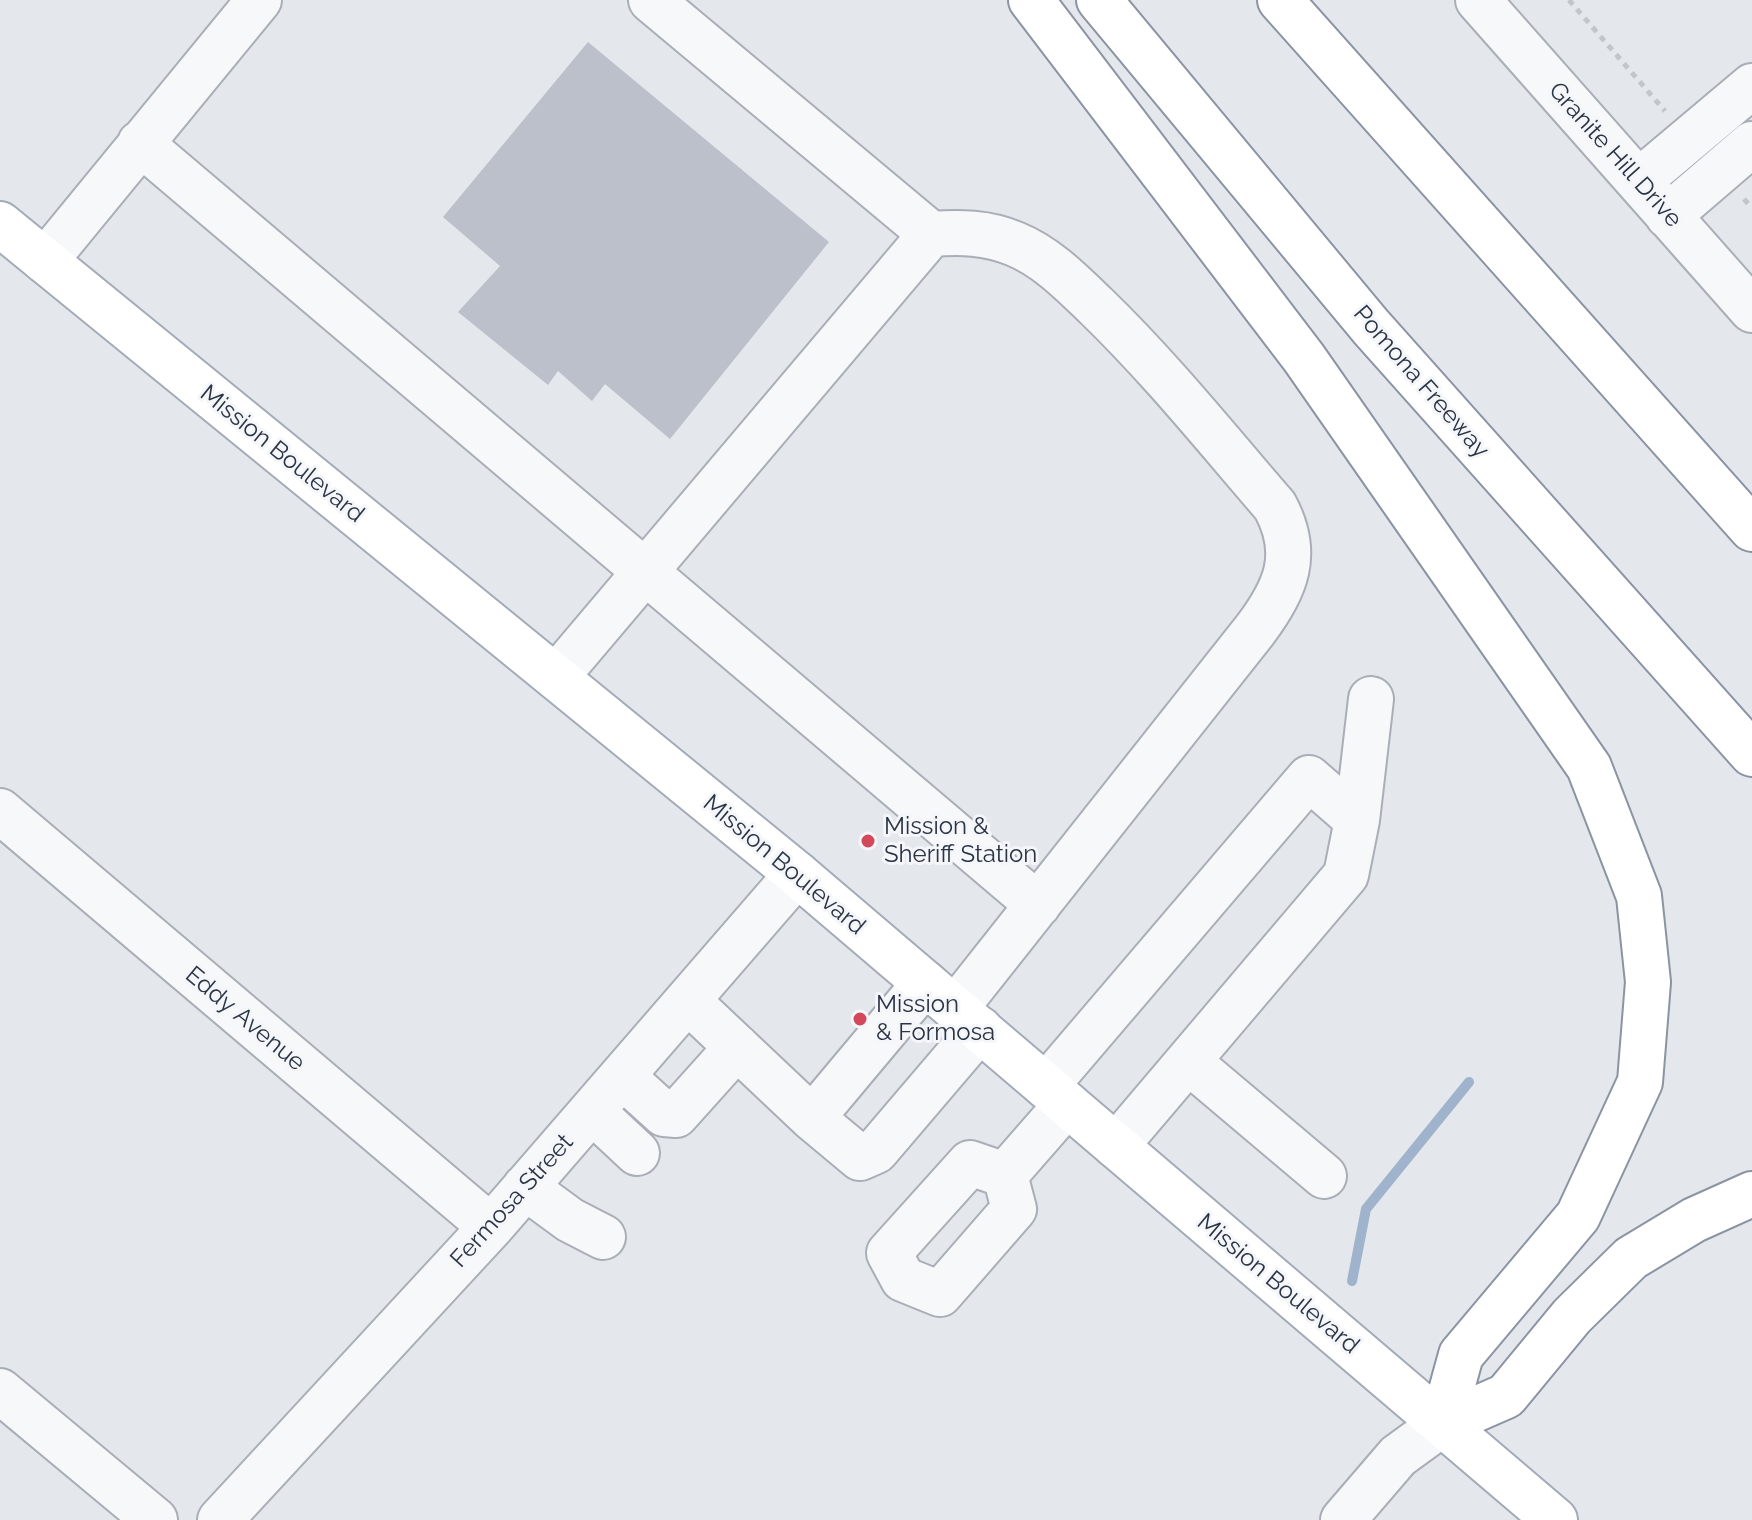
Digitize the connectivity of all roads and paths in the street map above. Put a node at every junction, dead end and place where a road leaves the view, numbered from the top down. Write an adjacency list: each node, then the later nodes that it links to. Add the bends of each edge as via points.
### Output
1 (259, 0): 10 (street)
2 (651, 0): 15 (street)
3 (1031, 0): 44 (main road, via 1304,358 1589,767 1639,896 1648,982 1640,1082 1578,1216 1461,1355)
4 (1099, 0): 22 (main road, Pomona Freeway, via 1371,327)
5 (1280, 0): 18 (main road)
6 (1478, 0): 12 (street, Granite Hill Drive)
7 (1569, 0): 9 (path)
8 (1752, 86): 12 (street)
9 (1650, 94)
10 (140, 143): 16 (street); 19 (street)
11 (1752, 144): 13 (street)
12 (1639, 181): 13 (street, Granite Hill Drive)
13 (1668, 216): 17 (street, Granite Hill Drive)
14 (0, 224): 16 (main road, Mission Boulevard)
15 (931, 234): 19 (street); 26 (street, via 994,237 1038,255 1068,279 1128,337 1275,506 1289,541 1286,581 1273,605)
16 (45, 261): 20 (main road, Mission Boulevard)
17 (1752, 310)
18 (1752, 529)
19 (646, 571): 20 (street); 26 (street)
20 (556, 677): 25 (main road, Mission Boulevard)
21 (1371, 699): 24 (street)
22 (1752, 754)
23 (0, 811): 41 (street, Eddy Avenue)
24 (1357, 820): 30 (street, via 1346,875); 32 (street, via 1309,778)
25 (797, 874): 27 (street, Fermosa Street); 28 (main road, Mission Boulevard)
26 (1038, 905): 28 (street)
27 (688, 1001): 29 (street); 31 (street, Fermosa Street)
28 (954, 1007): 32 (main road, Mission Boulevard); 34 (street); 34 (street, via 876,1151 860,1158)
29 (737, 1047): 31 (street, via 676,1115 664,1114); 34 (street)
30 (1189, 1062): 35 (street); 38 (street)
31 (622, 1076): 33 (street, Fermosa Street)
32 (1056, 1095): 35 (main road, Mission Boulevard); 37 (street)
33 (592, 1111): 36 (street); 39 (street, Fermosa Street)
34 (812, 1118)
35 (1116, 1146): 44 (main road, Mission Boulevard)
36 (637, 1153)
37 (1005, 1175)
38 (1324, 1176)
39 (525, 1187): 41 (street, Fermosa Street); 42 (street)
40 (1752, 1194): 44 (main road, via 1694,1220 1631,1258 1572,1316 1506,1396)
41 (491, 1227): 46 (street, Fermosa Street)
42 (603, 1237)
43 (0, 1391): 45 (street)
44 (1442, 1424): 47 (street, via 1398,1456); 48 (main road, Mission Boulevard)
45 (155, 1520)
46 (220, 1520)
47 (1343, 1520)
48 (1555, 1520)

